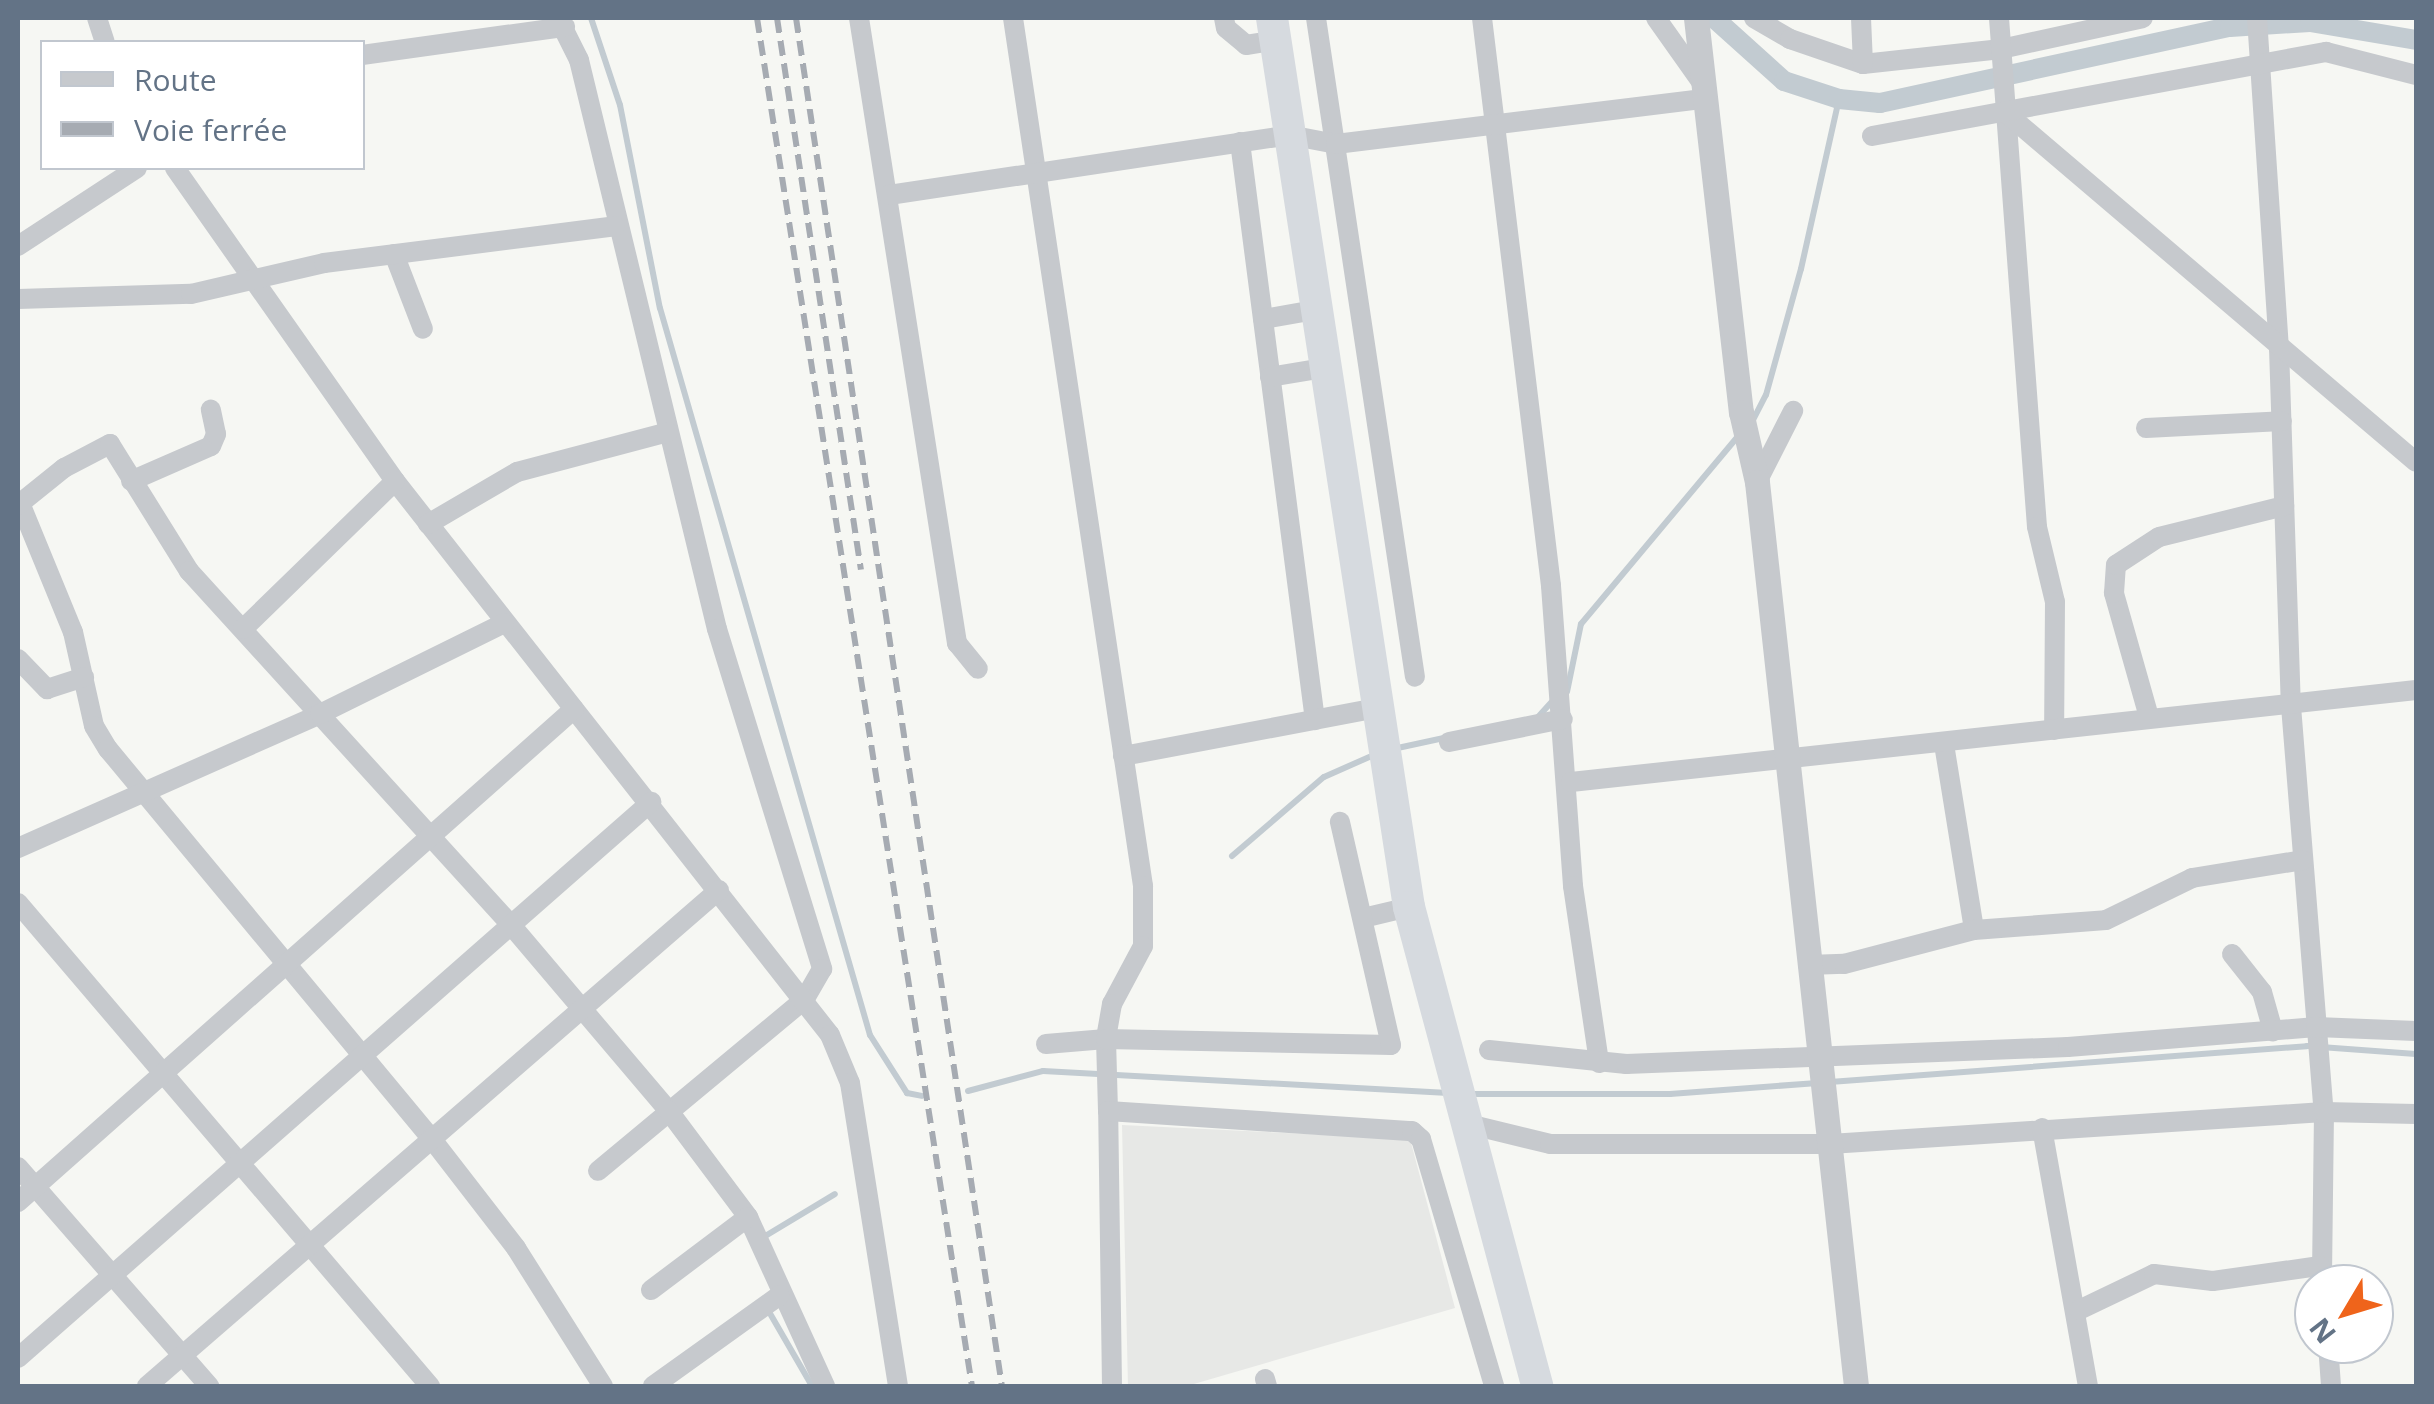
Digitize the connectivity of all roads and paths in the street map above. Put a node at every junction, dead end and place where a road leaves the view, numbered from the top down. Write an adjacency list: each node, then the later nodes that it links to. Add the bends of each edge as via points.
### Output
1 (859, 18): 30 (street)
2 (1013, 18): 29 (street)
3 (1224, 18): 14 (street, via 1246,45)
4 (1316, 18): 26 (street)
5 (1482, 18): 22 (street)
6 (1656, 18): 20 (street)
7 (1696, 18): 20 (street)
8 (1754, 18): 18 (street)
9 (1860, 18): 18 (street)
10 (1999, 18): 15 (street)
11 (2143, 18): 15 (street)
12 (2256, 18): 17 (street)
13 (562, 22): 16 (street); 31 (street, via 579,60)
14 (1274, 29): 23 (highway)
15 (2001, 51): 18 (street); 21 (street)
16 (365, 54)
17 (2259, 56): 19 (street, via 2326,52); 21 (street); 39 (street)
18 (1863, 64)
19 (2416, 75)
20 (1703, 82): 22 (street); 50 (street, via 1741,412)
21 (2005, 106): 24 (street); 39 (street); 67 (street, via 2037,527 2055,602)
22 (1497, 125): 26 (street); 65 (street)
23 (1289, 135): 25 (street); 26 (street); 36 (highway)
24 (1872, 136)
25 (1240, 142): 29 (street); 37 (street)
26 (1336, 144): 59 (street)
27 (134, 170): 32 (street)
28 (176, 170): 34 (street)
29 (1036, 173): 30 (street); 71 (street)
30 (889, 196): 57 (street, via 958,643)
31 (615, 226): 33 (street); 46 (street)
32 (18, 246)
33 (394, 254): 34 (street); 38 (street)
34 (249, 281): 35 (street, via 191,294); 49 (street)
35 (18, 299)
36 (1315, 310): 37 (street); 40 (highway)
37 (1263, 319): 41 (street)
38 (422, 330)
39 (2279, 348): 44 (street); 47 (street)
40 (1324, 368): 41 (street); 68 (highway)
41 (1270, 378): 66 (street)
42 (211, 410): 48 (street, via 212,446)
43 (1793, 411): 50 (street)
44 (2282, 421): 45 (street); 52 (street)
45 (2146, 428)
46 (668, 432): 53 (street, via 517,472); 89 (street, via 718,629 822,970)
47 (2416, 462)
48 (131, 481): 51 (street, via 110,444 64,468); 55 (street, via 172,547)
49 (395, 482): 53 (street); 55 (street)
50 (1757, 482): 72 (street)
51 (19, 504): 58 (street, via 73,632)
52 (2284, 506): 61 (street); 64 (street, via 2190,526 2116,566 2114,592)
53 (428, 524): 54 (street)
54 (504, 623): 62 (street); 63 (street)
55 (243, 629): 63 (street)
56 (18, 659): 58 (street, via 39,687)
57 (978, 669)
58 (84, 677): 74 (street, via 94,726)
59 (1415, 677)
60 (2416, 690): 61 (street)
61 (2290, 706): 64 (street); 79 (street)
62 (574, 709): 75 (street); 77 (street)
63 (320, 714): 74 (street); 77 (street)
64 (2149, 716): 67 (street)
65 (1563, 719): 69 (street); 73 (street)
66 (1315, 720): 68 (street); 71 (street)
67 (2054, 730): 70 (street)
68 (1382, 734): 82 (highway)
69 (1449, 742)
70 (1944, 744): 72 (street); 85 (street)
71 (1124, 756): 95 (street, via 1143,886 1143,946 1112,1004)
72 (1784, 758): 73 (street); 88 (street)
73 (1571, 782): 98 (street, via 1574,886)
74 (142, 792): 78 (street); 87 (street)
75 (650, 802): 80 (street); 84 (street)
76 (1340, 822): 83 (street)
77 (430, 835): 84 (street); 87 (street)
78 (18, 848)
79 (2302, 860): 85 (street, via 2204,875 2106,920); 93 (street)
80 (719, 890): 89 (street); 90 (street)
81 (18, 903): 100 (street)
82 (1408, 907): 83 (street); 105 (highway)
83 (1363, 918): 95 (street, via 1389,1046)
84 (511, 925): 90 (street); 97 (street)
85 (1974, 930): 88 (street, via 1844,964)
86 (2232, 954): 92 (street, via 2266,1000)
87 (286, 960): 97 (street); 100 (street)
88 (1808, 966): 99 (street)
89 (805, 998): 102 (street); 130 (street, via 850,1083)
90 (583, 1007): 102 (street); 107 (street)
91 (2416, 1030): 93 (street)
92 (2273, 1031): 93 (street); 99 (street)
93 (2317, 1034): 103 (street)
94 (1046, 1044): 95 (street)
95 (1105, 1048): 101 (street)
96 (1489, 1050): 98 (street)
97 (365, 1054): 107 (street); 109 (street)
98 (1599, 1063): 99 (street)
99 (1819, 1067): 108 (street)
100 (162, 1072): 109 (street); 112 (street)
101 (1107, 1101): 131 (street); 132 (street, via 1412,1131 1420,1139)
102 (668, 1110): 111 (street); 114 (street)
103 (2324, 1112): 104 (street); 106 (street); 116 (street)
104 (2416, 1114)
105 (1462, 1116): 108 (street, via 1550,1144); 133 (highway)
106 (2042, 1128): 108 (street); 121 (street)
107 (431, 1138): 115 (street); 127 (street, via 516,1248)
108 (1830, 1144): 134 (street)
109 (240, 1164): 115 (street); 118 (street)
110 (18, 1167): 112 (street)
111 (598, 1171)
112 (35, 1187): 113 (street); 118 (street)
113 (18, 1202)
114 (748, 1217): 119 (street); 120 (street)
115 (308, 1244): 122 (street); 126 (street)
116 (2321, 1264)
117 (2294, 1276): 121 (street, via 2213,1281 2154,1274)
118 (112, 1277): 122 (street); 123 (street)
119 (651, 1290)
120 (780, 1296): 128 (street); 129 (street)
121 (2079, 1310): 135 (street)
122 (179, 1356): 124 (street); 125 (street)
123 (18, 1358)
124 (147, 1386)
125 (209, 1386)
126 (430, 1386)
127 (603, 1386)
128 (653, 1386)
129 (825, 1386)
130 (898, 1386)
131 (1112, 1386)
132 (1494, 1386)
133 (1537, 1386)
134 (1856, 1386)
135 (2088, 1386)

